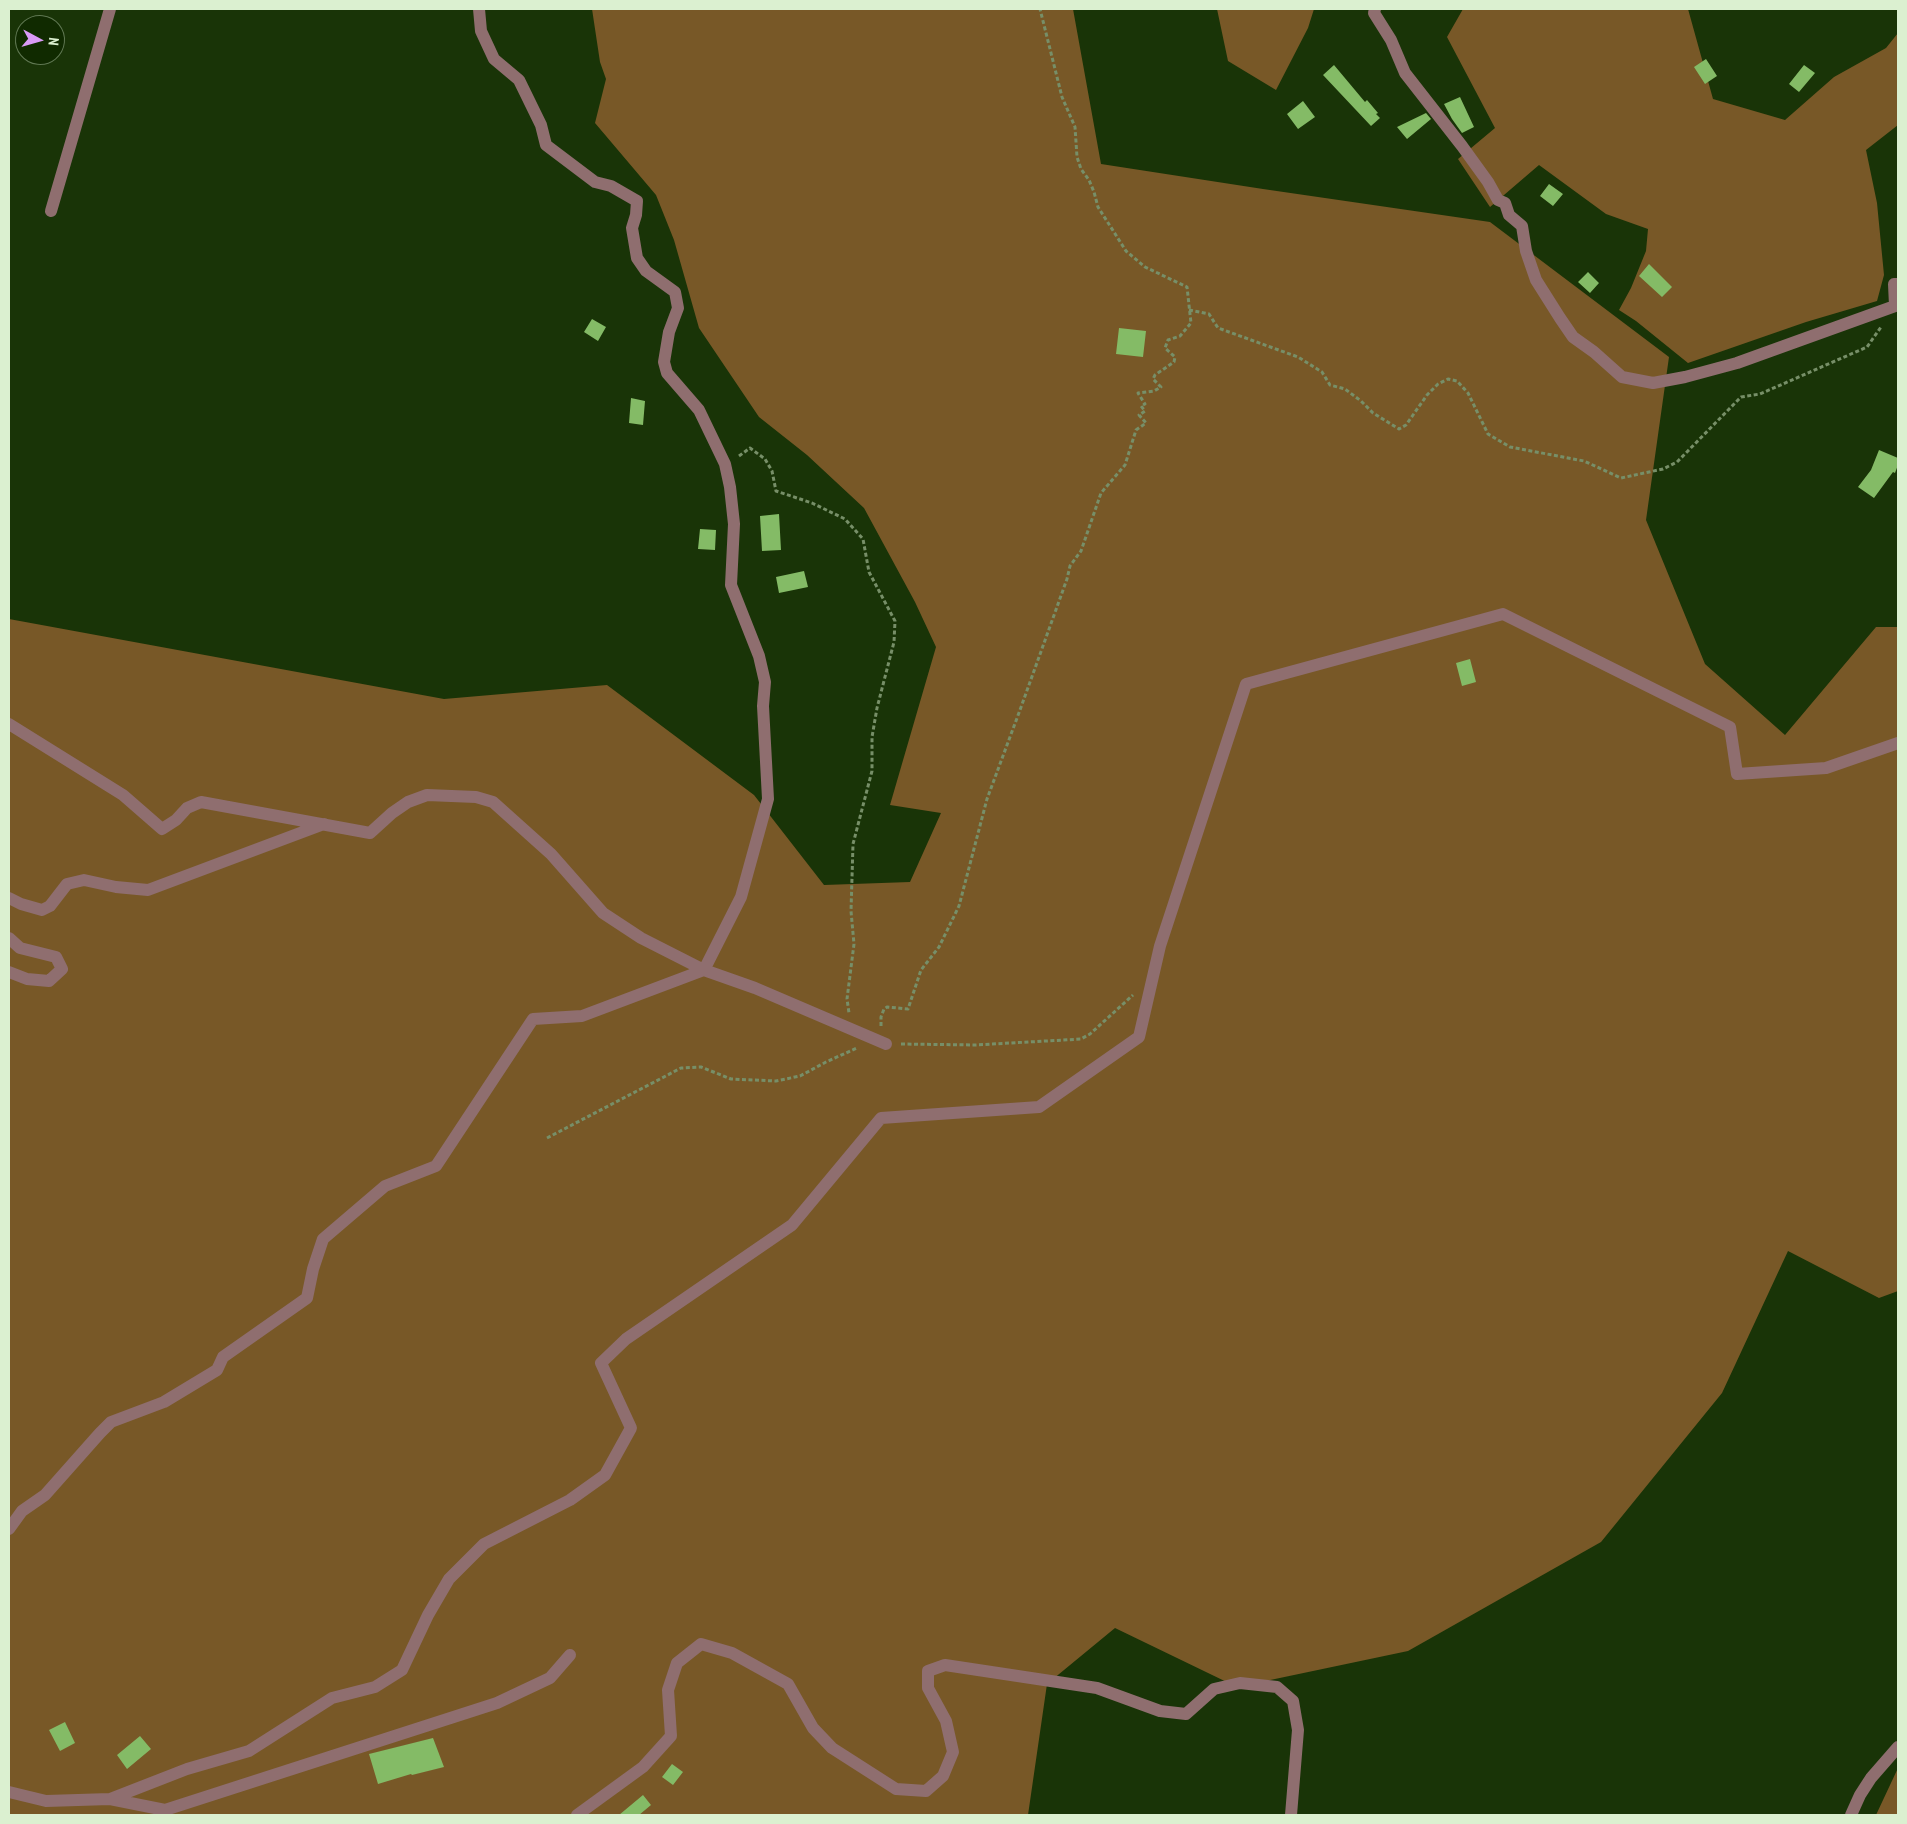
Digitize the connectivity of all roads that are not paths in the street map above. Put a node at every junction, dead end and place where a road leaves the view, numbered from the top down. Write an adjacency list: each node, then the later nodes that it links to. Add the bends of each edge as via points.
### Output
1 (110, 9): 4 (street)
2 (480, 9): 11 (street, via 481,31 494,59 519,80 542,124 546,145 596,182 611,186 637,201 632,228 637,258 646,271 675,292 678,308 669,332 664,362 668,373 699,410 725,464 734,524 731,585 759,656 765,682 763,706 768,799 741,897)
3 (1375, 9): 5 (street, via 1374,13 1405,73 1462,146 1498,200 1505,203 1509,215 1522,226 1536,280 1573,337 1622,377 1653,383 1713,370 1895,306 1894,284)
4 (51, 211)
5 (1898, 284)
6 (9, 724): 8 (street, via 123,795 162,829 187,808 201,802)
7 (1898, 743): 18 (street, via 1826,768 1737,774 1730,727 1503,614 1246,684 1160,946 1139,1037 1040,1108 880,1118 792,1225 626,1339 601,1363 631,1428 605,1475 570,1500 484,1544 449,1579 402,1670 375,1687 332,1698 249,1750 187,1769)
8 (324, 824): 9 (street, via 148,890 84,880 67,884 50,906 42,910); 11 (street, via 370,833 408,802 428,795 493,802 551,854 603,913 640,938)
9 (9, 898)
10 (9, 938): 12 (street, via 20,948 56,957 62,969 49,981 27,979)
11 (704, 970): 13 (street, via 755,988); 14 (street, via 582,1016 533,1019 436,1166 386,1186 323,1239 307,1298 224,1357 217,1370 164,1402 111,1422 45,1495 22,1511)
12 (9, 972)
13 (886, 1044)
14 (9, 1530)
15 (570, 1655): 18 (street, via 550,1678 496,1703 165,1810)
16 (1898, 1747): 21 (street, via 1871,1778)
17 (9, 1792): 18 (street, via 46,1801)
18 (110, 1799)
19 (577, 1815): 20 (street, via 643,1768 671,1736 668,1690 677,1662 701,1644 732,1653 788,1684 813,1728 832,1748 896,1789 926,1791 943,1776 953,1752 946,1721 928,1688 928,1671 945,1665 1097,1688 1160,1711 1186,1714 1214,1690 1240,1684 1276,1687 1293,1701 1298,1730)
20 (1291, 1815)
21 (1851, 1815)

